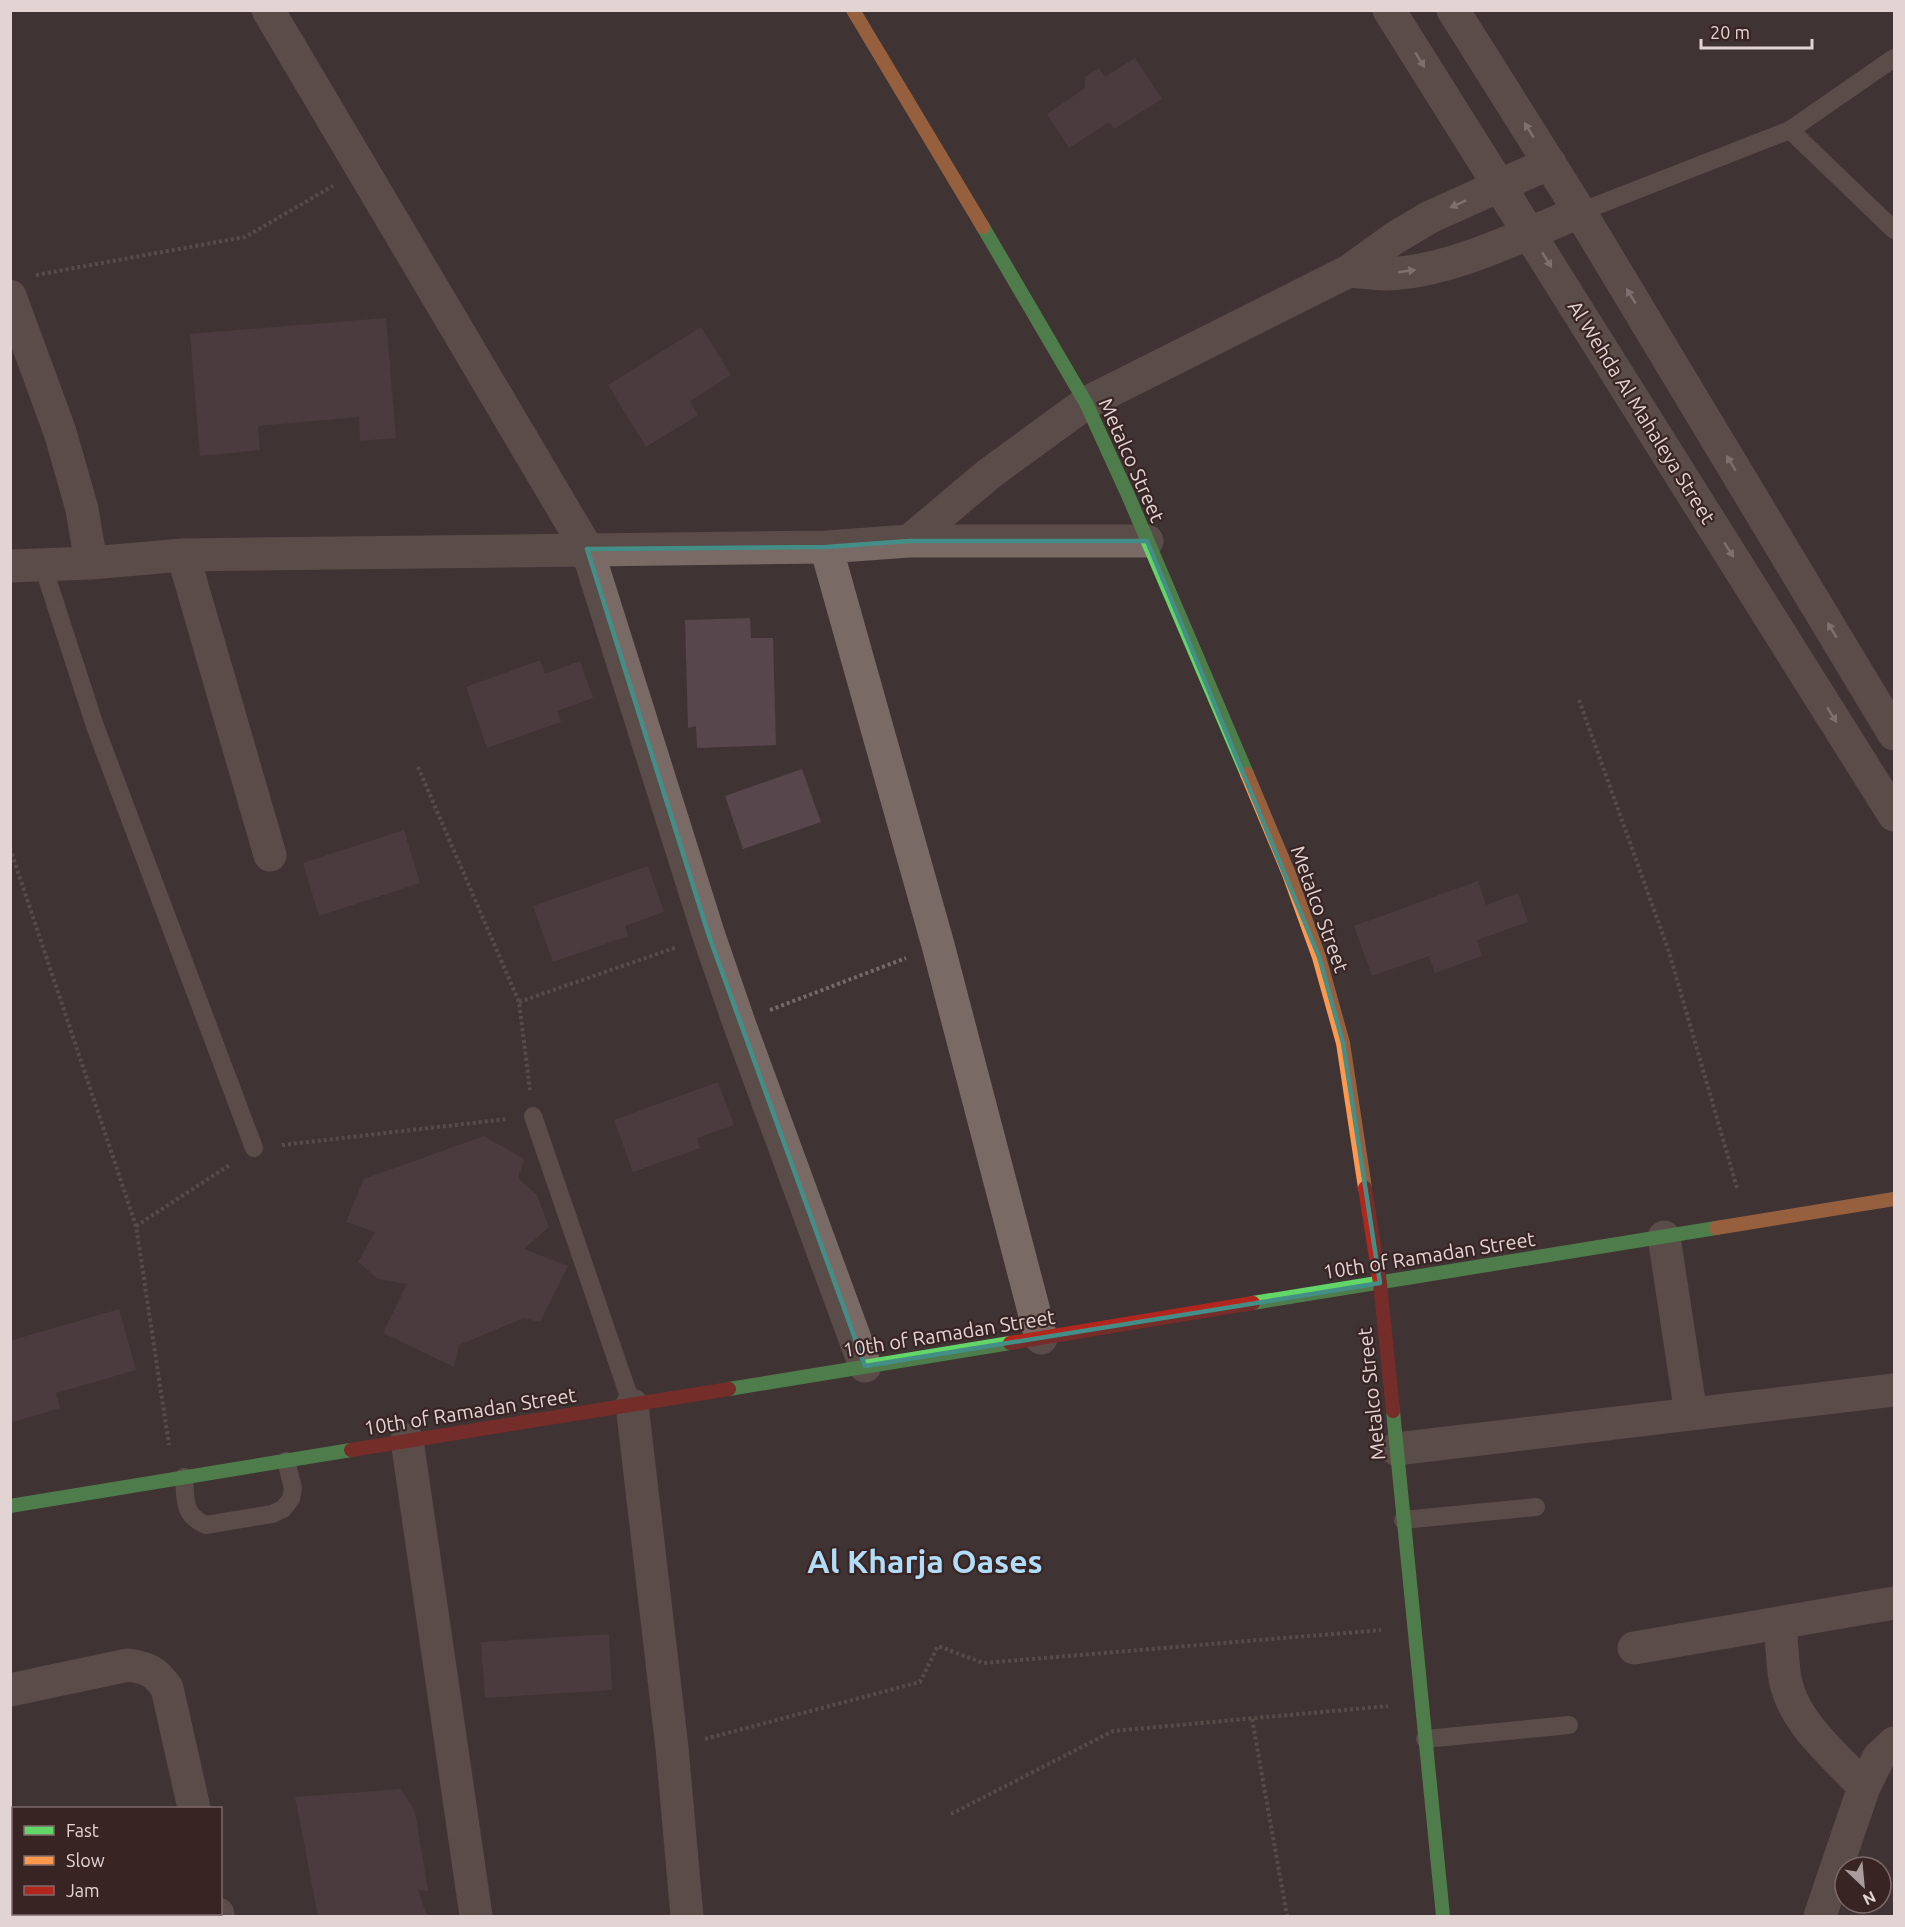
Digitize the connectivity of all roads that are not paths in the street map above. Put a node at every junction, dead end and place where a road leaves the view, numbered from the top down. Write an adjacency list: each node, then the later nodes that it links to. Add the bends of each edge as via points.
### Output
1 (268, 10): 18 (street)
2 (853, 10): 14 (street, Metalco Street)
3 (1389, 10): 8 (street, Al Wehda Al Mahaleya Street, one-way to 8)
4 (1454, 10): 7 (street, one-way to 4)
5 (1894, 58): 6 (lane)
6 (1790, 130): 9 (lane); 10 (lane)
7 (1550, 164): 8 (street); 9 (street)
8 (1500, 186): 11 (street, Al Wehda Al Mahaleya Street); 12 (street, one-way to 12, via 1430,217)
9 (1580, 212): 11 (street); 23 (street, one-way to 9)
10 (1894, 230)
11 (1529, 232): 12 (street, one-way to 11, via 1386,274 1422,269 1462,259); 24 (street, Al Wehda Al Mahaleya Street, one-way to 24)
12 (1349, 271): 14 (street)
13 (22, 286): 20 (street, via 81,509)
14 (1086, 403): 15 (street, via 990,473); 16 (street, Metalco Street)
15 (909, 540): 16 (street); 17 (street)
16 (1147, 541): 30 (street, Metalco Street, via 1320,957 1343,1043)
17 (826, 547): 18 (street); 31 (street, via 938,945)
18 (587, 549): 19 (street); 32 (street, via 709,936)
19 (183, 555): 20 (street); 25 (street)
20 (91, 563): 22 (street)
21 (10, 566): 22 (street)
22 (43, 566): 27 (lane, via 95,726)
23 (1894, 734)
24 (1894, 815)
25 (270, 855)
26 (533, 1116): 34 (lane)
27 (254, 1148)
28 (1894, 1199): 29 (street, 10th of Ramadan Street)
29 (1664, 1237): 30 (street, 10th of Ramadan Street); 35 (street)
30 (1380, 1283): 31 (street, 10th of Ramadan Street); 37 (street, Metalco Street)
31 (1041, 1338): 32 (street, 10th of Ramadan Street)
32 (866, 1366): 34 (street, 10th of Ramadan Street)
33 (1894, 1389): 35 (street)
34 (632, 1405): 36 (street, 10th of Ramadan Street); 53 (street, via 672,1748)
35 (1690, 1414): 37 (street)
36 (407, 1440): 38 (street, 10th of Ramadan Street); 52 (street)
37 (1396, 1449): 42 (street, Metalco Street)
38 (286, 1461): 39 (street, 10th of Ramadan Street); 39 (lane, via 292,1488 291,1499 283,1509 217,1523 196,1521 189,1513)
39 (179, 1478): 40 (street, 10th of Ramadan Street)
40 (10, 1506)
41 (1536, 1507): 42 (lane)
42 (1403, 1520): 48 (street, Metalco Street)
43 (1894, 1603): 44 (street)
44 (1780, 1623): 45 (street); 50 (street, via 1786,1680 1795,1707 1810,1732)
45 (1634, 1648)
46 (10, 1690): 51 (street, via 128,1665 158,1675 167,1688)
47 (1569, 1725): 48 (lane)
48 (1425, 1739): 54 (street, Metalco Street)
49 (1894, 1743): 50 (street, via 1879,1757)
50 (1864, 1786): 55 (street)
51 (194, 1807)
52 (476, 1917)
53 (687, 1917)
54 (1443, 1917)
55 (1820, 1917)

